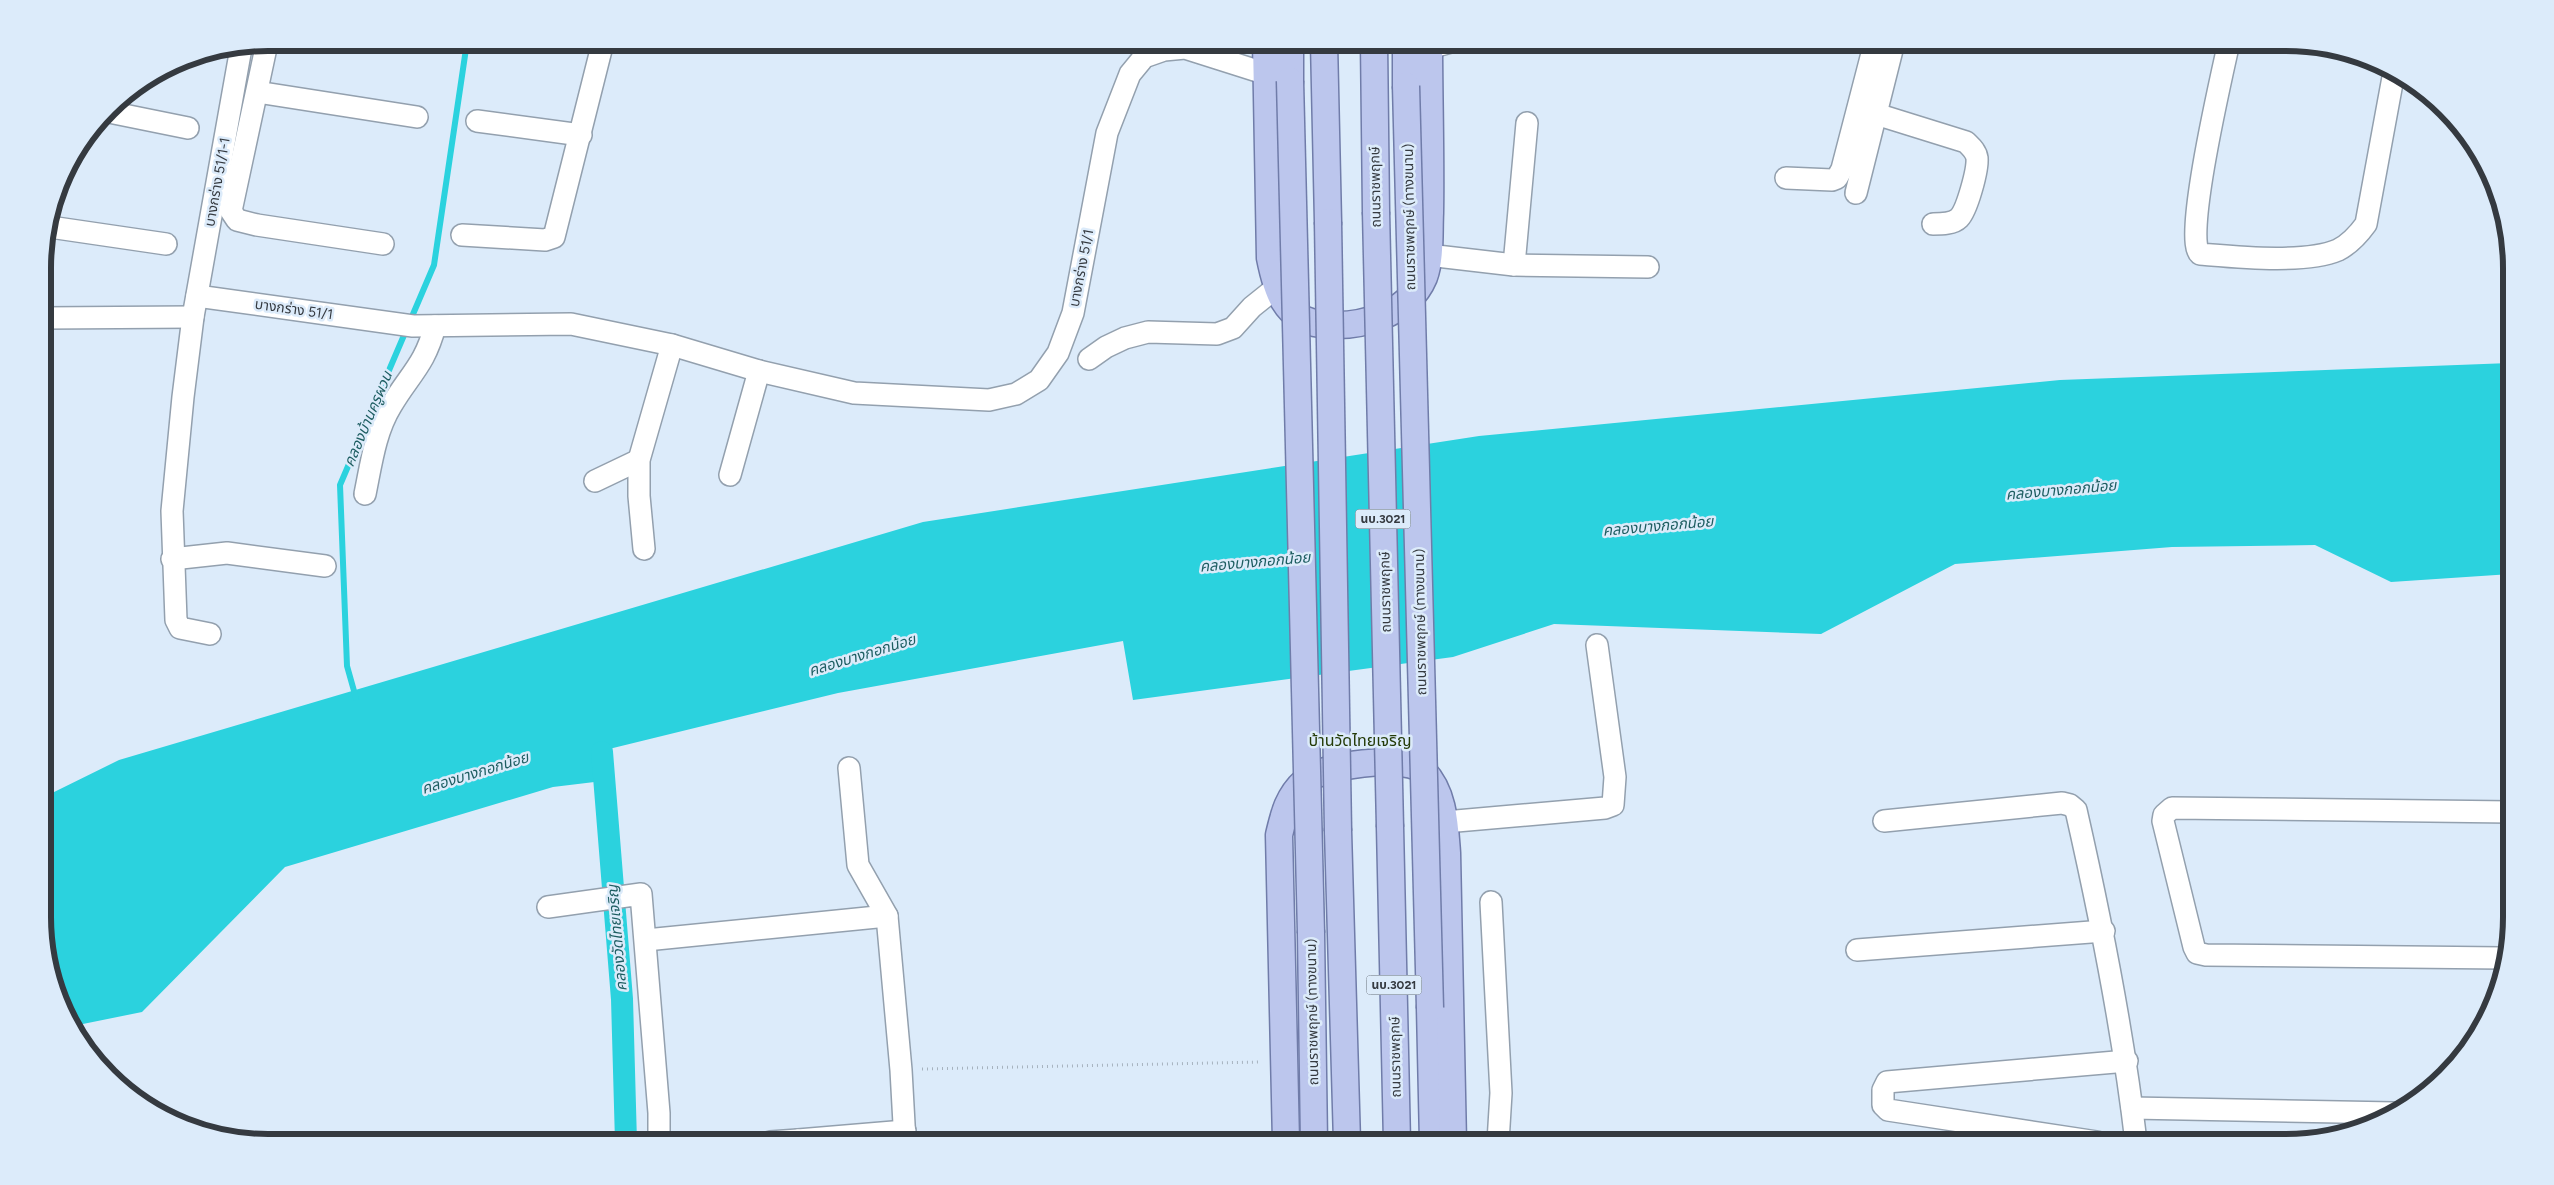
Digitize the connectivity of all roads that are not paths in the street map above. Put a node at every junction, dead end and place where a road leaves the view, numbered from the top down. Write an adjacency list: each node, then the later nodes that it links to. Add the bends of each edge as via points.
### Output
1 (265, 51): 17 (street)
2 (601, 51): 24 (street)
3 (1161, 51): 42 (street, บางกร่าง 51/1, via 1144,57 1130,74 1110,124 1073,313 1058,353 1039,380 1016,394 988,400 854,393)
4 (1195, 51): 15 (street, บางกร่าง 51/1)
5 (1269, 51): 15 (main road)
6 (1287, 51): 15 (main road, ถนนราชพฤกษ์ (ทางขนาน))
7 (1324, 51): 70 (main road, bridge)
8 (1374, 51): 71 (main road, ถนนราชพฤกษ์ / นบ.3021, bridge)
9 (1425, 51): 72 (main road, ถนนราชพฤกษ์ (ทางขนาน) / นบ.3021, bridge, via 1406,86)
10 (1429, 51): 32 (main road)
11 (1872, 51): 25 (street, via 1842,169 1836,178)
12 (1892, 51): 19 (street)
13 (2227, 51): 16 (street, via 2211,121 2196,225 2196,248 2200,254 2314,257 2340,249 2356,237 2366,224)
14 (240, 53): 36 (street, บางกร่าง 51/1-1)
15 (1279, 77): 35 (main road, via 1270,258); 69 (main road, ถนนราชพฤกษ์ (ทางขนาน), bridge, via 1311,933)
16 (2393, 79)
17 (258, 92): 20 (street); 31 (street, via 231,211 237,220)
18 (116, 114): 23 (street)
19 (1876, 114): 26 (street); 27 (street, via 1966,142 1974,150 1977,158 1965,209 1960,218 1951,223)
20 (417, 117)
21 (477, 121): 24 (street)
22 (1527, 123): 33 (street)
23 (188, 128)
24 (581, 135): 29 (street, via 554,238)
25 (1786, 178)
26 (1856, 193)
27 (1933, 224)
28 (55, 228): 30 (street)
29 (462, 234)
30 (166, 244)
31 (383, 244)
32 (1428, 255): 33 (street); 35 (main road, via 1424,276 1413,295 1394,310 1372,320 1320,324 1302,317 1284,304)
33 (1514, 265): 34 (street)
34 (1648, 267)
35 (1277, 287): 41 (street, via 1233,328 1217,334 1148,332 1125,338)
36 (197, 296): 37 (street, บางกร่าง 51/1-1); 39 (street, บางกร่าง 51/1, via 413,326)
37 (193, 317): 38 (street); 48 (street, บางกร่าง 51/1-1, via 175,467)
38 (51, 318)
39 (435, 326): 40 (street, บางกร่าง 51/1, via 571,324); 46 (street, via 428,350 385,420 376,443)
40 (672, 345): 42 (street, บางกร่าง 51/1); 43 (street)
41 (1089, 359)
42 (758, 371): 44 (street)
43 (639, 460): 45 (street); 47 (street)
44 (730, 476)
45 (595, 481)
46 (365, 494)
47 (644, 549)
48 (172, 559): 49 (street, via 228,553); 50 (street, บางกร่าง 51/1-1, via 176,620 180,628)
49 (325, 566)
50 (210, 634)
51 (1597, 644): 55 (street, via 1615,777 1613,805)
52 (849, 768): 58 (street, via 858,865)
53 (2503, 812): 62 (street, via 2172,808 2164,815 2163,821 2197,953)
54 (1884, 821): 59 (street, via 2062,803 2070,805 2076,810)
55 (1445, 822): 68 (main road, via 1433,784 1421,769 1403,762 1328,769 1306,780 1287,802 1279,835); 73 (main road)
56 (1491, 902): 74 (street, via 1501,1093)
57 (548, 907): 60 (street, via 641,894)
58 (887, 916): 60 (street); 67 (street)
59 (2104, 931): 61 (street); 63 (street)
60 (646, 940): 66 (street)
61 (1857, 950)
62 (2499, 958)
63 (2127, 1061): 64 (street); 75 (street, via 1887,1082 1884,1087 1883,1105 1888,1110)
64 (2139, 1108): 65 (street); 76 (street)
65 (2378, 1113)
66 (659, 1134)
67 (905, 1134)
68 (1286, 1134)
69 (1314, 1134)
70 (1347, 1134)
71 (1397, 1134)
72 (1432, 1134)
73 (1453, 1134)
74 (1498, 1134)
75 (2044, 1134)
76 (2137, 1134)

